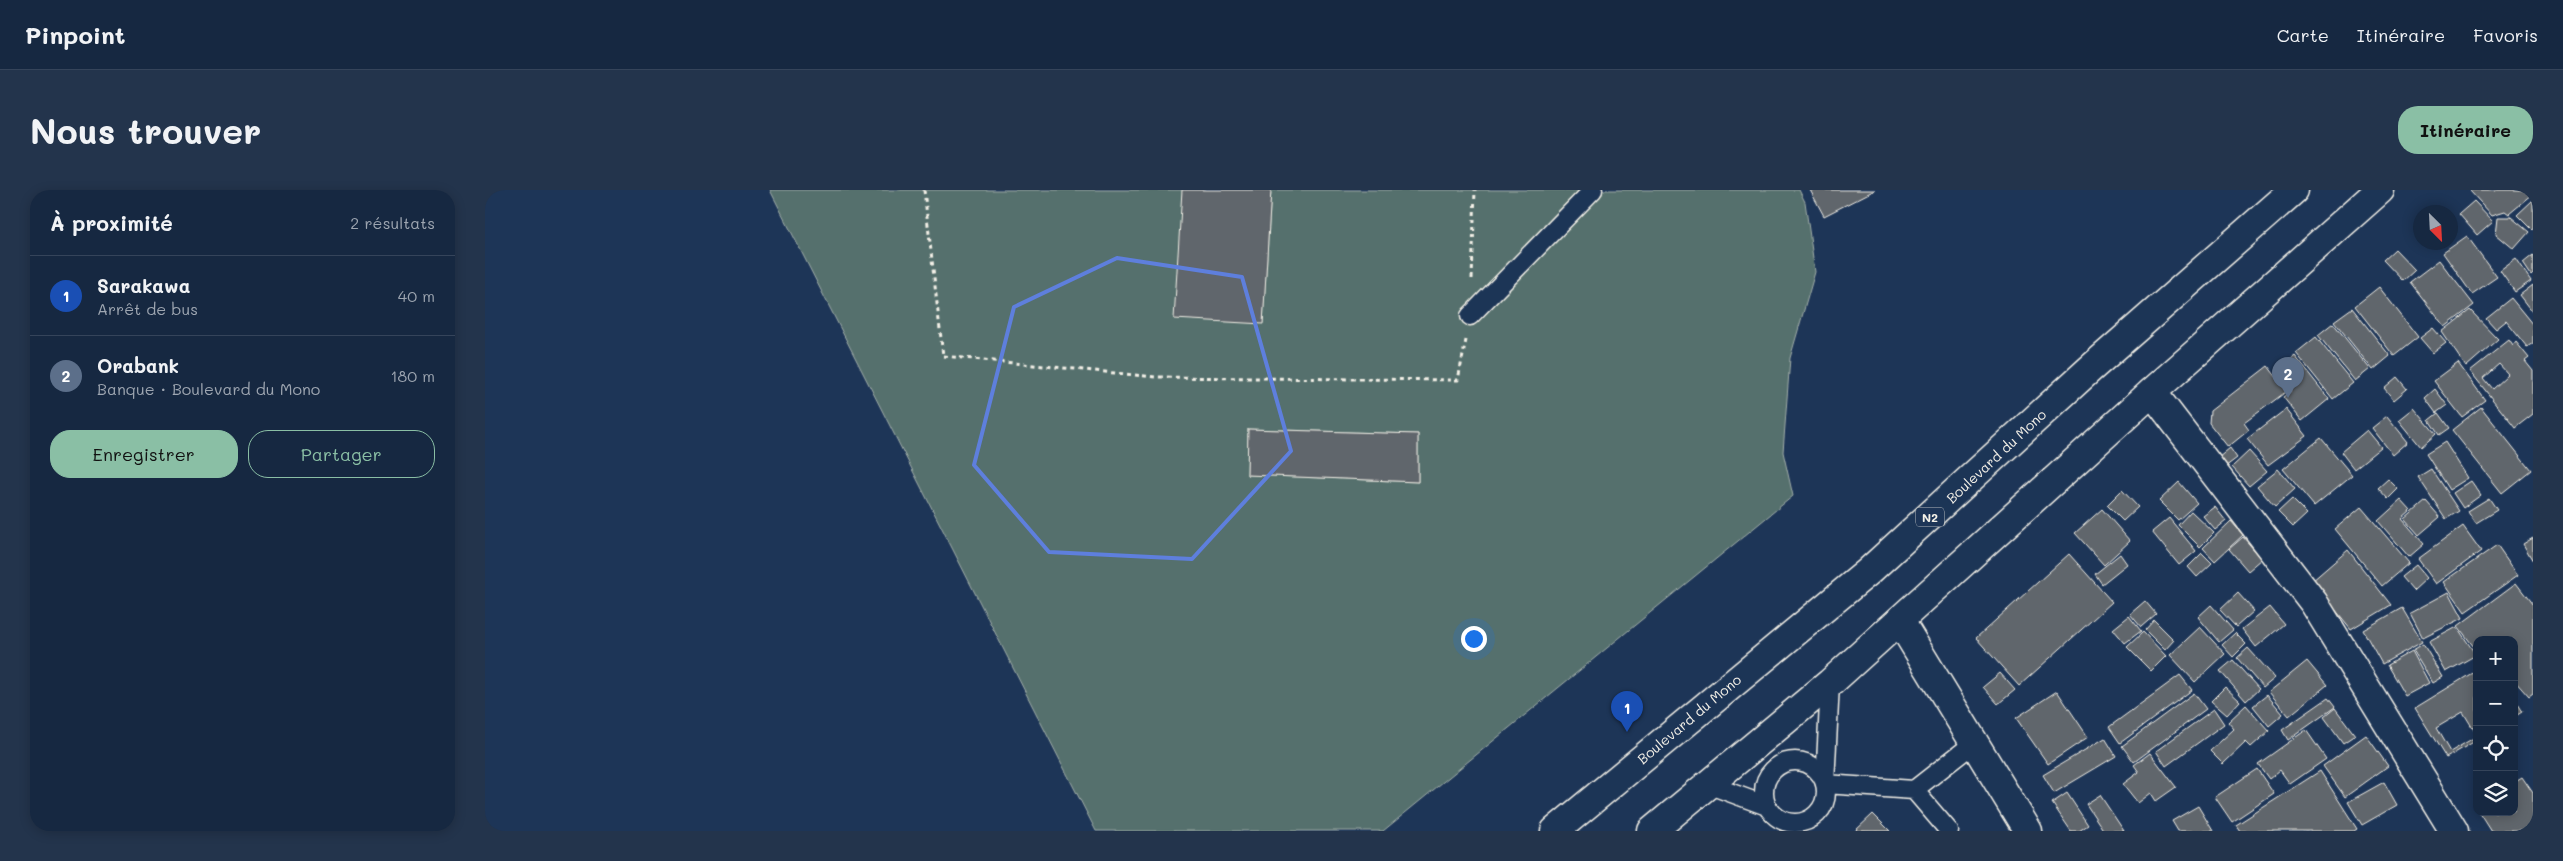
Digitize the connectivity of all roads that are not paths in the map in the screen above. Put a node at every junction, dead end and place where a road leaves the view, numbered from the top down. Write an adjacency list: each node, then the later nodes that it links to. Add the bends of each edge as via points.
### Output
1 (1593, 190): 4 (lane)
2 (2294, 190): 14 (main road, Boulevard du Mono / N2, via 2097,362 1868,572)
3 (2380, 190): 5 (main road)
4 (1470, 316)
5 (2151, 392): 6 (main road); 18 (main road, via 2314,603)
6 (1900, 621): 7 (main road); 8 (main road)
7 (1830, 683): 9 (main road); 10 (lane)
8 (1973, 743): 11 (lane); 17 (main road)
9 (1707, 784): 12 (lane); 15 (main road)
10 (1825, 784): 11 (lane); 12 (lane, via 1812,766 1802,762 1783,763 1774,768 1764,787); 13 (lane, via 1823,806)
11 (1914, 790): 16 (lane)
12 (1767, 806): 13 (lane, via 1782,820)
13 (1809, 826)
14 (1555, 831)
15 (1651, 831)
16 (1949, 831)
17 (2028, 831)
18 (2454, 831)

